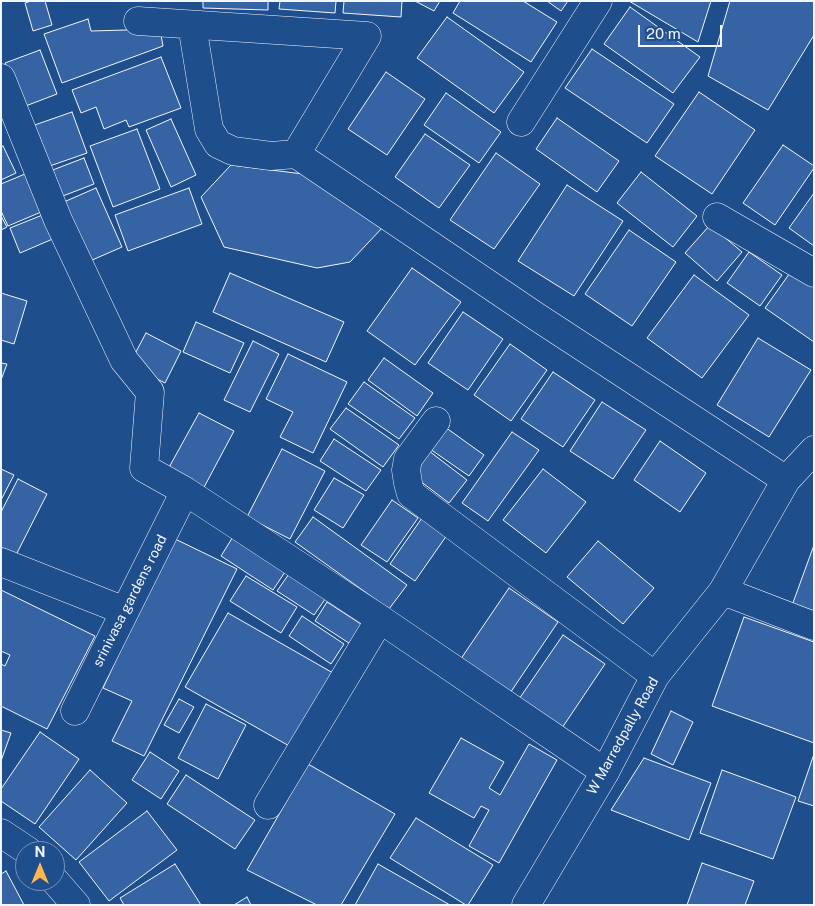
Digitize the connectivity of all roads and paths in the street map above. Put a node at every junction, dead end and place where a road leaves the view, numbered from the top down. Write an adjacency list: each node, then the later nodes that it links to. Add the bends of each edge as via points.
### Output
1 (598, 1): 5 (street)
2 (138, 21): 3 (street)
3 (192, 24): 6 (street, via 210,129 218,144 233,151 271,156); 6 (street, via 367,36)
4 (1, 78): 12 (street, via 58,220 124,360 150,392 144,468)
5 (521, 122)
6 (296, 154): 11 (street)
7 (717, 217): 8 (street)
8 (814, 273)
9 (436, 421): 18 (street, via 408,459 406,470 412,494)
10 (814, 450): 11 (street, W Marredpally Road)
11 (786, 480): 14 (street, W Marredpally Road)
12 (185, 490): 15 (street, srinivasa gardens road); 16 (street)
13 (1, 562): 15 (street)
14 (723, 591): 17 (street); 18 (street, W Marredpally Road)
15 (125, 611): 19 (street, srinivasa gardens road)
16 (380, 619): 20 (street); 21 (street)
17 (814, 626)
18 (655, 676): 20 (street, W Marredpally Road)
19 (75, 711)
20 (605, 772): 26 (street, W Marredpally Road)
21 (268, 805)
22 (1, 833): 23 (street)
23 (15, 842)
24 (64, 891): 25 (street)
25 (76, 905)
26 (526, 905)

